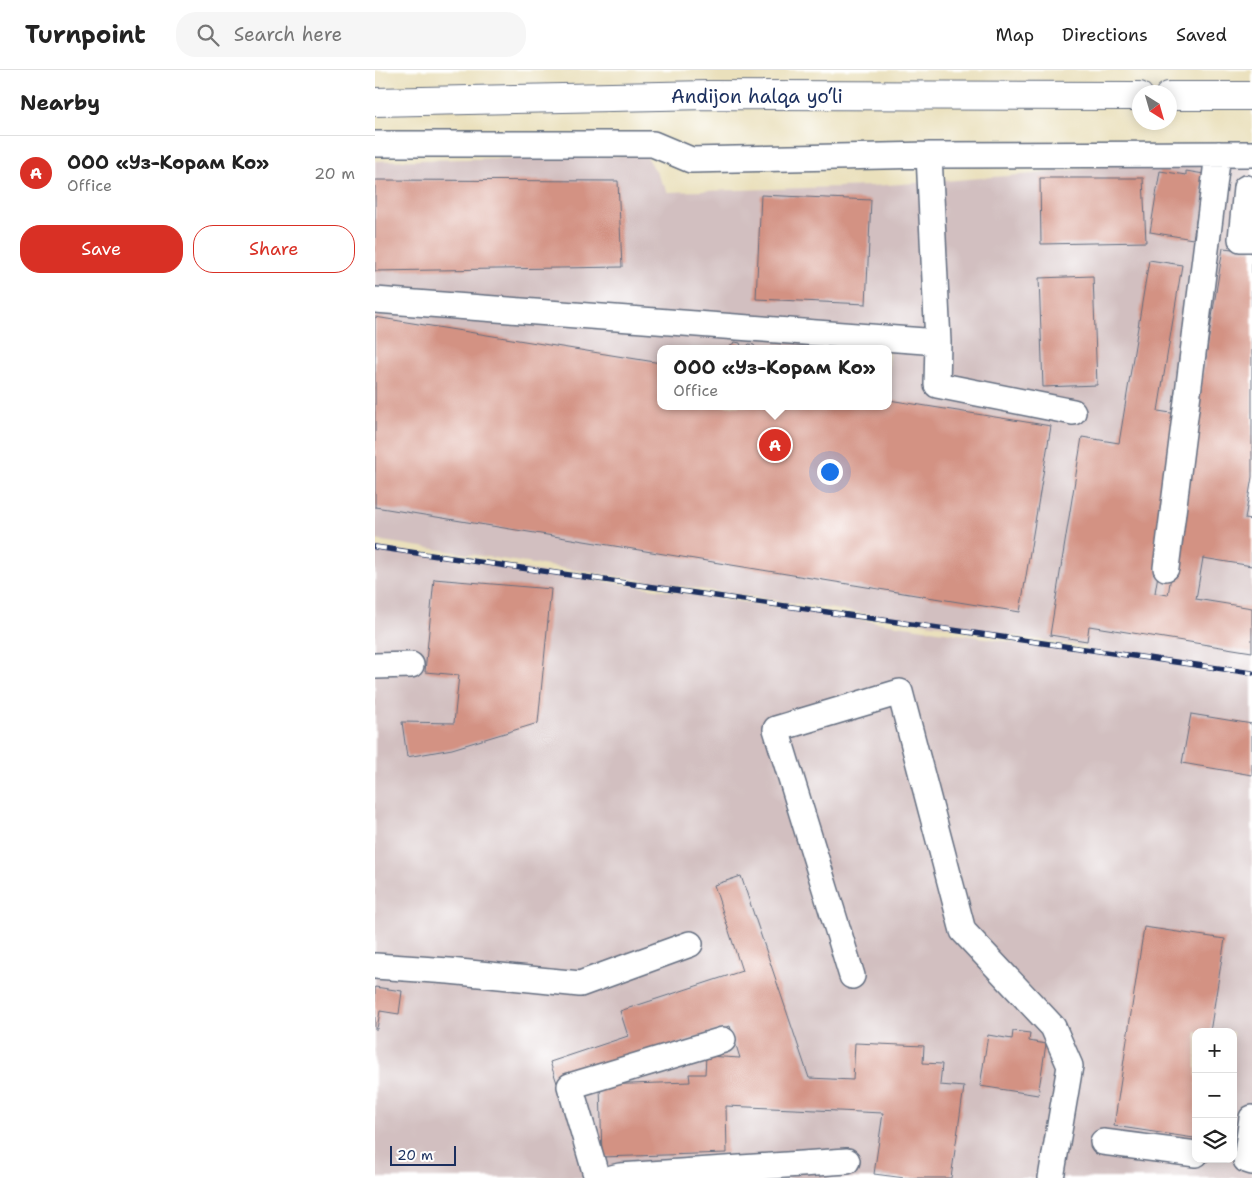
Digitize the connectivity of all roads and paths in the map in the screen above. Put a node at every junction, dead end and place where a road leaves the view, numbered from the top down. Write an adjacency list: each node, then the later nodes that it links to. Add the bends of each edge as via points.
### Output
1 (1132, 96): 4 (highway, Andijon halqa yo‘li, via 709,95)
2 (1177, 96): 3 (highway)
3 (1252, 96)
4 (375, 102)
5 (375, 144): 8 (street, via 653,144 691,160)
6 (1218, 154): 7 (street); 8 (street); 14 (street)
7 (1252, 154)
8 (929, 155): 12 (street)
9 (1246, 188): 10 (street, via 1241,239)
10 (1252, 239)
11 (375, 300): 12 (street)
12 (938, 342): 13 (street, via 937,384)
13 (1073, 412)
14 (1166, 568)
15 (411, 665): 16 (street)
16 (375, 666)
17 (690, 944): 18 (street, via 580,984)
18 (375, 966)
19 (852, 976): 28 (street, via 776,729 900,692 963,931 1053,1027 1070,1066)
20 (723, 1040): 26 (street, via 570,1086)
21 (1252, 1118): 24 (street)
22 (1103, 1142): 23 (street)
23 (1192, 1153)
24 (1244, 1160)
25 (847, 1161): 27 (street)
26 (597, 1178)
27 (612, 1178)
28 (1051, 1178)

